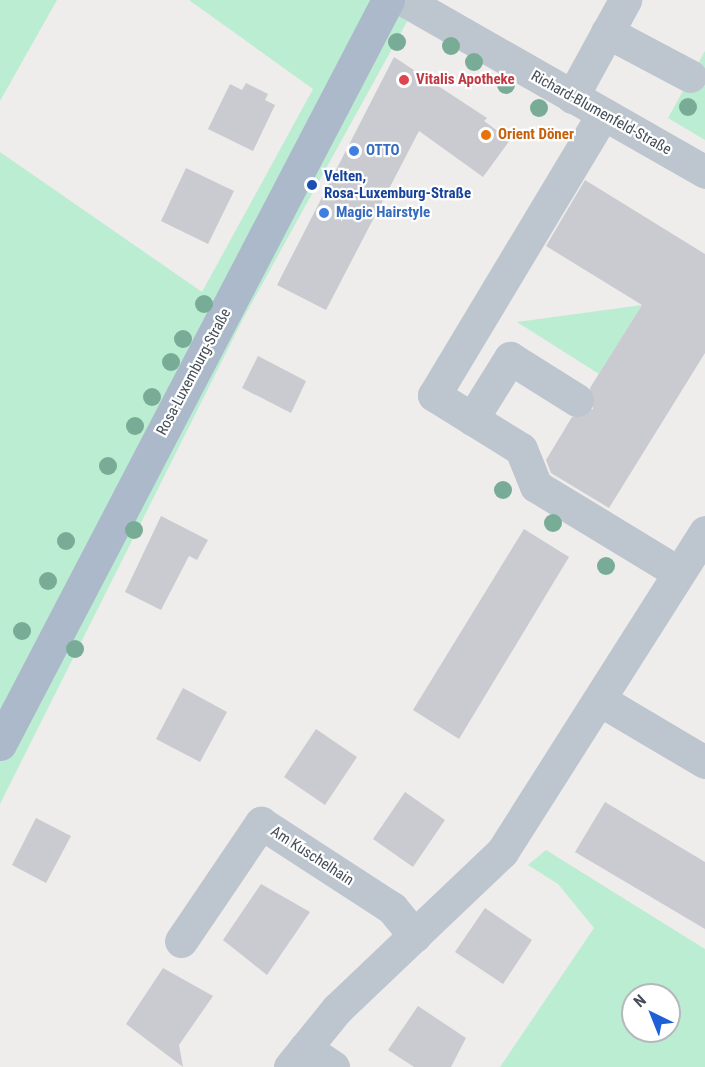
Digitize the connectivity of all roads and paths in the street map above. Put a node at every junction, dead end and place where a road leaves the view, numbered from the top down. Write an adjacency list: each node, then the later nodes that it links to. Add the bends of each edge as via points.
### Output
1 (388, 0): 14 (main road, Rosa-Luxemburg-Straße)
2 (404, 0): 6 (street, Richard-Blumenfeld-Straße)
3 (625, 0): 4 (street)
4 (607, 32): 5 (street); 6 (street)
5 (690, 76)
6 (572, 98): 7 (street, Richard-Blumenfeld-Straße)
7 (603, 114): 8 (street, Richard-Blumenfeld-Straße); 10 (street, via 434,395)
8 (705, 172)
9 (577, 400): 10 (street, via 510,358)
10 (472, 418): 12 (street, via 521,449 536,486)
11 (705, 532): 12 (street)
12 (679, 573): 13 (street)
13 (600, 700): 15 (street); 16 (street, via 502,852)
14 (0, 744)
15 (705, 762)
16 (415, 936): 17 (street, Am Kuschelhain, via 392,908 261,823); 18 (street)
17 (181, 941)
18 (297, 1057): 19 (street)
19 (333, 1067)

